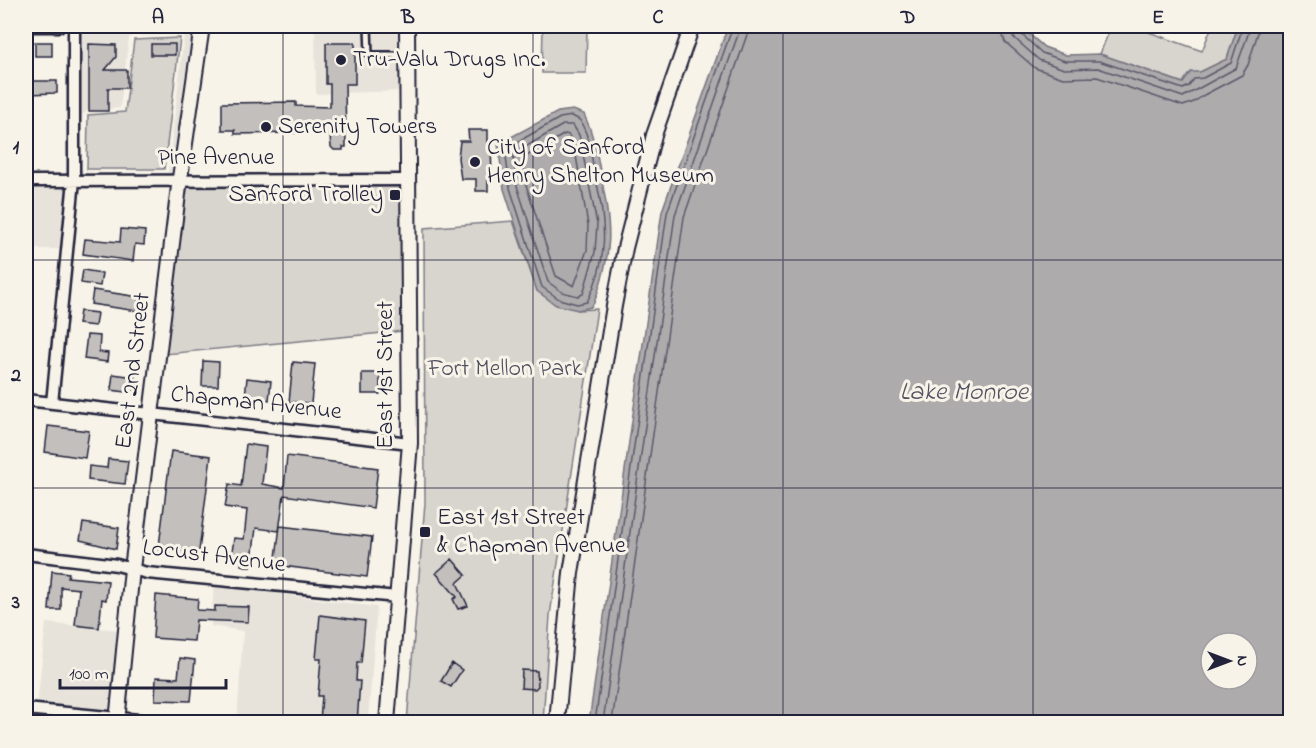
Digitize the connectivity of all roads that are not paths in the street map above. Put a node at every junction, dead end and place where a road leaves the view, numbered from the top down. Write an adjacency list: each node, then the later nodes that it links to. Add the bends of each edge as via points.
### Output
1 (26, 26): 2 (street)
2 (59, 26)
3 (74, 26): 10 (street)
4 (202, 26): 9 (street, East 2nd Street)
5 (369, 26): 8 (lane, via 369,55)
6 (407, 26): 8 (street, East 1st Street)
7 (692, 26): 25 (street, via 654,135 623,260 571,573)
8 (407, 55): 11 (street, East 1st Street)
9 (180, 178): 10 (street, Pine Avenue); 11 (street, Pine Avenue); 15 (street, East 2nd Street)
10 (74, 180): 12 (street, Pine Avenue); 14 (street)
11 (407, 180): 16 (street, East 1st Street)
12 (26, 181)
13 (26, 400): 14 (street, Chapman Avenue)
14 (52, 403): 15 (street, Chapman Avenue)
15 (152, 413): 16 (street, Chapman Avenue); 18 (street, East 2nd Street)
16 (410, 442): 19 (street, East 1st Street)
17 (26, 554): 18 (street, Locust Avenue)
18 (132, 569): 19 (street, Locust Avenue); 22 (street, East 2nd Street)
19 (397, 597): 24 (street, East 1st Street)
20 (26, 709): 21 (street)
21 (84, 719): 22 (street)
22 (117, 720): 23 (street)
23 (159, 723)
24 (387, 723)
25 (557, 723)

